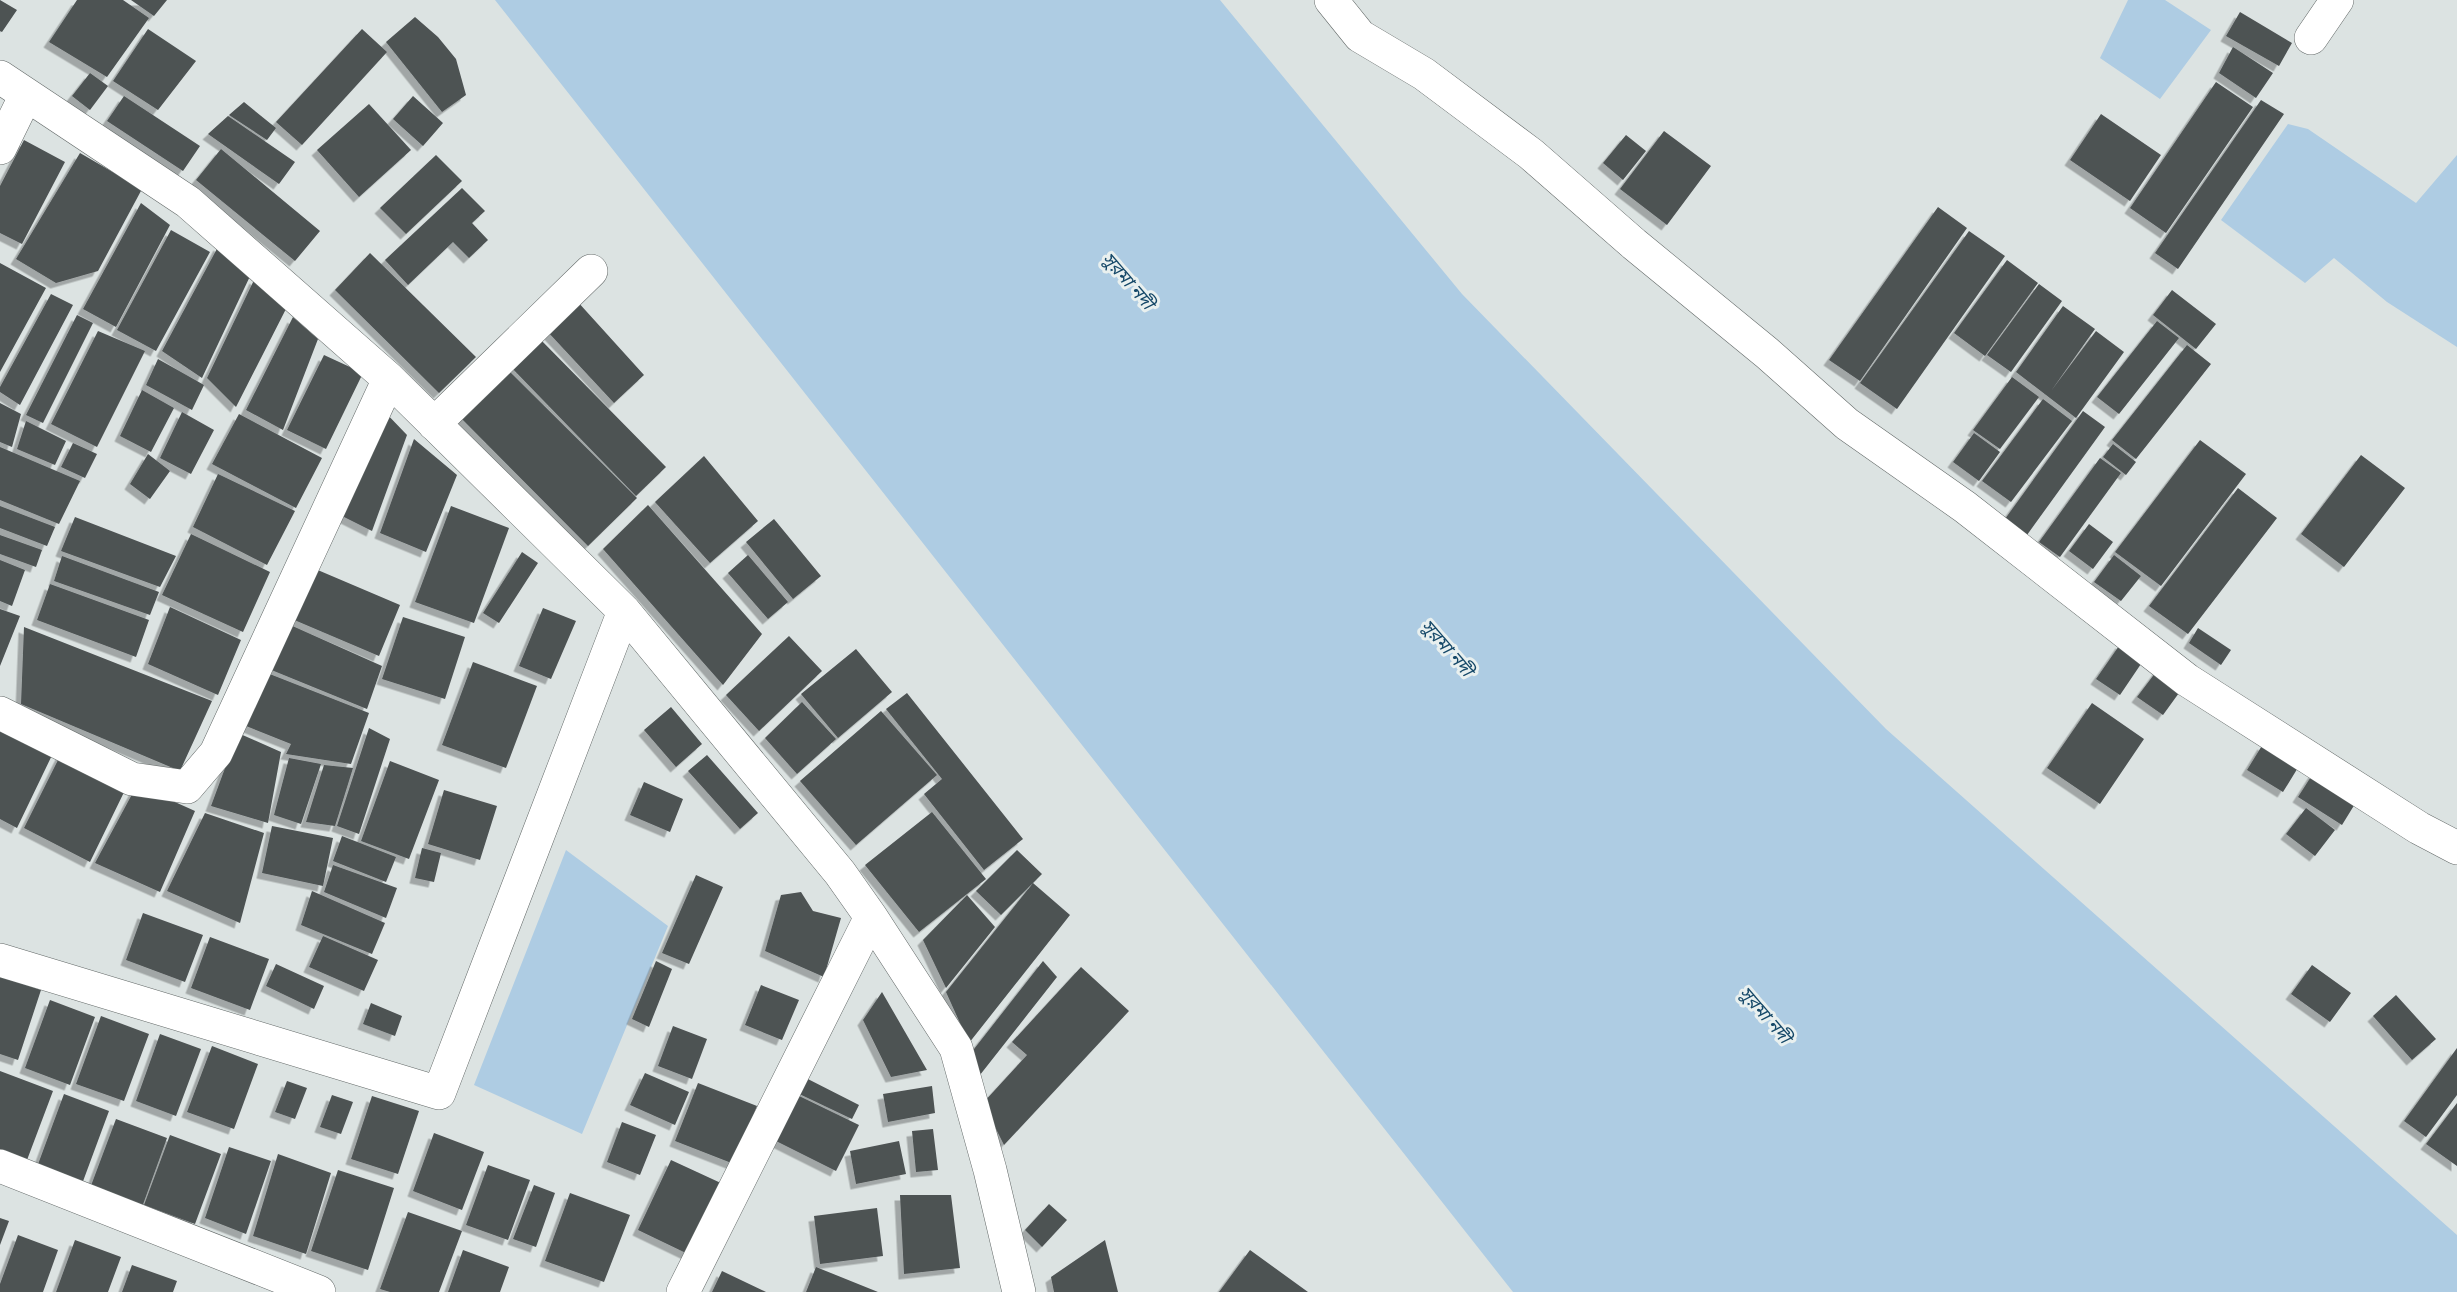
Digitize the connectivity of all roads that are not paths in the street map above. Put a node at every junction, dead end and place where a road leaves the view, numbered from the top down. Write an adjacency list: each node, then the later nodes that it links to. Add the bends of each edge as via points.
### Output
1 (1331, 0): 11 (street, via 1360,36 1424,74 1531,154 1847,424 1965,507 2187,680 2419,828)
2 (2337, 0): 3 (street)
3 (2311, 38)
4 (13, 86): 5 (street); 7 (street, via 188,202)
5 (0, 148)
6 (591, 271): 8 (street)
7 (389, 379): 8 (street); 10 (street, via 216,753 187,787 132,779)
8 (434, 424): 9 (street)
9 (624, 611): 12 (street, via 840,873); 13 (street, via 439,1093)
10 (0, 713)
11 (2457, 848)
12 (871, 917): 16 (street); 17 (street, via 956,1048)
13 (0, 960)
14 (0, 1166): 15 (street)
15 (319, 1292)
16 (683, 1292)
17 (1019, 1292)

